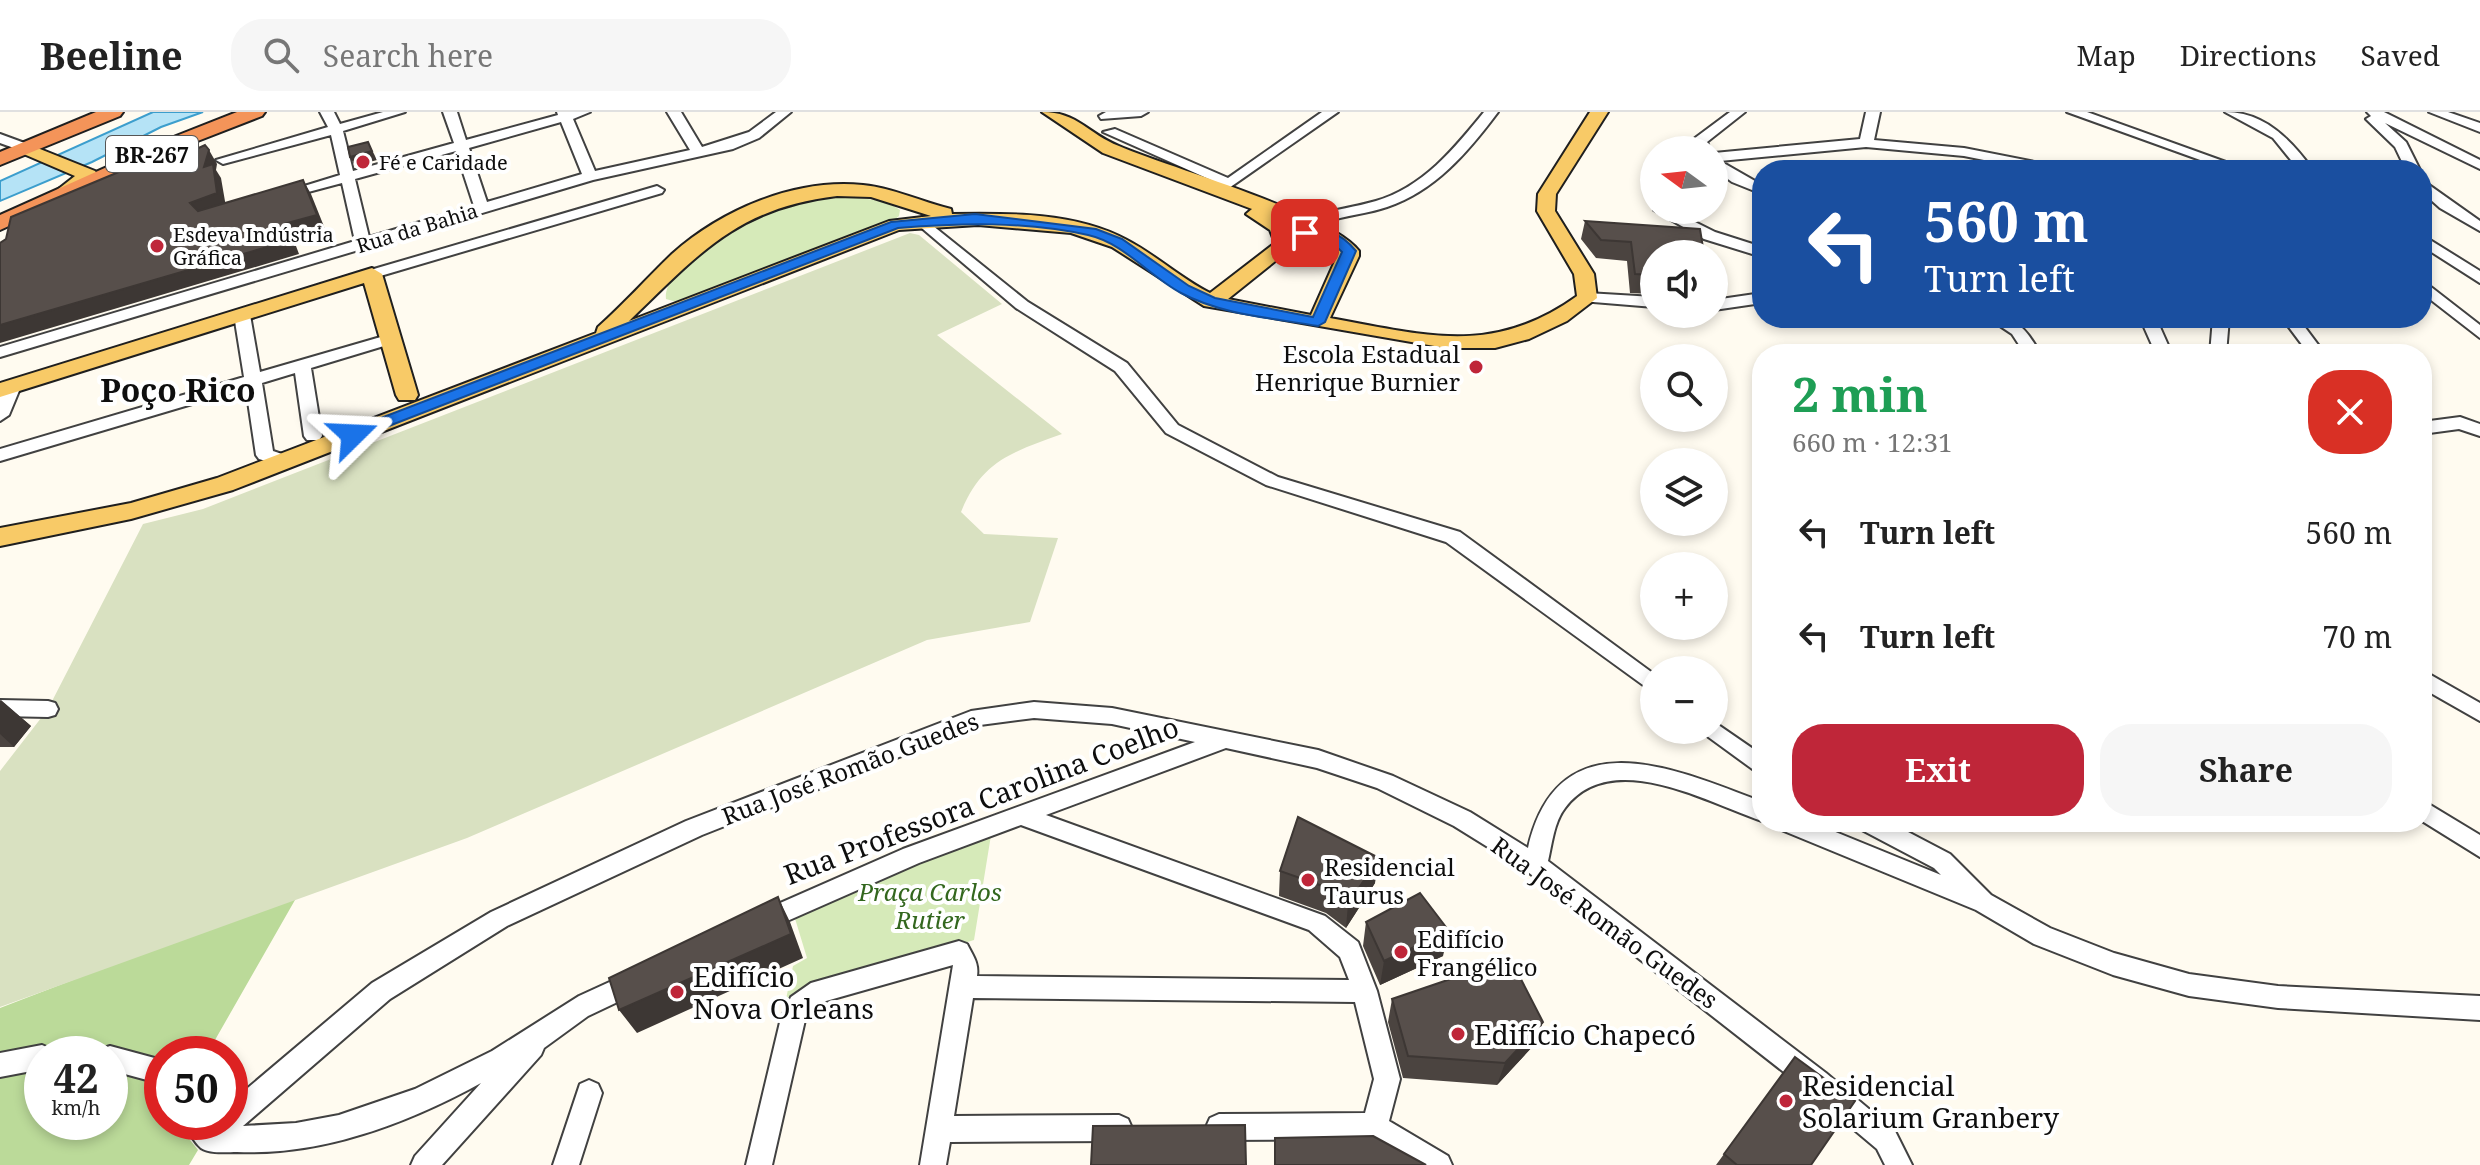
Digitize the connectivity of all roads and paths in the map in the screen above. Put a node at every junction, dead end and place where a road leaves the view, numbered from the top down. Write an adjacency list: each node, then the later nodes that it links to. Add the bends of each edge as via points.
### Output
1 (113, 112): 31 (highway, BR-267)
2 (255, 112): 50 (highway, BR-267)
3 (327, 112): 25 (street)
4 (398, 112): 25 (street)
5 (450, 112): 30 (street)
6 (583, 112): 22 (street)
7 (674, 112): 32 (street)
8 (784, 112): 32 (street, Rua da Bahia, via 754,135)
9 (1033, 112): 53 (main road, via 1095,153)
10 (1051, 112): 53 (main road, via 1109,149)
11 (1141, 112): 23 (street)
12 (1331, 112): 26 (street, via 1229,184)
13 (1491, 112): 60 (street, via 1427,184 1383,204 1321,219)
14 (1599, 112): 69 (main road, via 1547,194 1546,211 1584,274)
15 (1738, 112): 27 (street)
16 (1873, 112): 29 (street)
17 (2074, 112): 37 (street)
18 (2232, 112): 38 (street, via 2278,135)
19 (2363, 112): 39 (street, via 2401,145)
20 (2374, 112): 40 (street)
21 (2436, 112): 24 (street)
22 (565, 114): 30 (street); 43 (street)
23 (1106, 116)
24 (2480, 128)
25 (336, 129): 35 (street); 42 (street)
26 (1110, 132)
27 (1707, 136)
28 (0, 138): 31 (street)
29 (1866, 143): 33 (street); 36 (street)
30 (462, 144): 42 (street); 52 (street)
31 (30, 150): 34 (highway, BR-267); 50 (main road, BR-267, via 89,175)
32 (698, 152): 43 (street, Rua da Bahia)
33 (1728, 156)
34 (0, 159)
35 (223, 160)
36 (2004, 160)
37 (2212, 160)
38 (2298, 160)
39 (2408, 160)
40 (2477, 162)
41 (1728, 173): 44 (street)
42 (346, 176): 49 (street); 62 (street)
43 (590, 176): 52 (street, Rua da Bahia)
44 (1737, 179): 45 (street); 46 (street)
45 (1728, 181)
46 (1752, 186)
47 (657, 190): 65 (street, Rua da Bahia)
48 (2432, 193): 59 (street)
49 (270, 199)
50 (51, 200): 55 (highway, BR-267)
51 (900, 203): 54 (main road); 57 (main road); 58 (main road, via 905,215); 67 (main road, via 877,193 844,190 758,209 698,243)
52 (482, 209): 62 (street, Rua da Bahia)
53 (1275, 217): 60 (main road); 61 (main road)
54 (975, 218): 57 (main road); 72 (main road, via 1092,231)
55 (0, 223)
56 (1683, 224): 64 (street)
57 (929, 226): 58 (main road); 96 (street, via 1022,305 1121,367 1172,429 1272,481 1453,537)
58 (890, 227): 74 (main road)
59 (2480, 227)
60 (1319, 232): 61 (main road); 76 (main road, via 1349,251)
61 (1285, 243): 72 (main road)
62 (363, 244): 82 (street, Rua da Bahia)
63 (2432, 246): 66 (street)
64 (1752, 250)
65 (372, 274): 75 (main road, Rua da Bahia); 79 (main road)
66 (2480, 278)
67 (649, 290): 74 (main road, via 664,305); 81 (main road)
68 (2432, 293): 78 (street)
69 (1587, 298): 71 (street); 76 (main road, via 1539,329 1494,340 1457,343)
70 (1752, 299): 73 (street)
71 (1640, 301)
72 (1211, 302): 76 (main road)
73 (1728, 303)
74 (679, 310): 81 (main road)
75 (242, 315): 84 (street); 85 (main road, Rua da Bahia)
76 (1318, 322)
77 (2013, 328): 80 (street)
78 (2480, 333)
79 (391, 339): 83 (street); 86 (main road)
80 (2026, 344)
81 (584, 346): 87 (main road)
82 (0, 352)
83 (302, 366): 84 (street); 92 (street)
84 (253, 381): 93 (street); 94 (street, via 265,455)
85 (6, 388): 88 (street)
86 (407, 395): 87 (main road, via 429,401); 89 (main road, via 397,411)
87 (452, 397): 89 (main road)
88 (0, 415)
89 (376, 426): 94 (main road)
90 (2432, 427): 91 (street, via 2460,423)
91 (2480, 430)
92 (313, 436)
93 (0, 455)
94 (285, 461): 95 (main road, via 170,501)
95 (0, 537)
96 (1640, 675)
97 (2432, 684): 100 (street)
98 (0, 708): 99 (street)
99 (48, 709)
100 (2480, 713)
101 (1222, 741): 105 (street, Rua Professora Carolina Coelho); 110 (street, Rua José Romão Guedes, via 1318,759 1385,782 1462,819); 121 (street, Rua José Romão Guedes, via 1112,716 1034,710 978,717 694,828 499,919 381,991)
102 (1728, 741): 103 (street)
103 (1752, 759)
104 (1752, 808): 110 (street, via 1662,777 1618,768 1581,779 1558,798 1545,823)
105 (1019, 815): 112 (street, Rua Professora Carolina Coelho, via 911,856); 115 (street, via 1317,923 1350,950)
106 (2432, 816): 109 (street)
107 (1811, 832): 111 (street)
108 (1887, 832): 111 (street, via 1942,861)
109 (2480, 847)
110 (1536, 865): 132 (street, Rua José Romão Guedes, via 1817,1082 1886,1140)
111 (1984, 903): 116 (street, via 2042,936 2113,964 2189,985 2278,997)
112 (738, 933)
113 (656, 972): 117 (street, via 574,1011)
114 (962, 987): 115 (street); 125 (street); 129 (street, via 966,966 959,952 811,994 793,1018)
115 (1365, 991): 122 (street, via 1387,1079)
116 (2480, 1008)
117 (541, 1037): 126 (street, via 381,1116 292,1138); 127 (street)
118 (24, 1060): 119 (street)
119 (0, 1065)
120 (589, 1093): 128 (street)
121 (248, 1100)
122 (1373, 1126): 123 (street); 131 (street)
123 (1187, 1127)
124 (1140, 1128): 125 (street)
125 (939, 1129): 130 (street)
126 (237, 1140)
127 (424, 1165)
128 (566, 1165)
129 (759, 1165)
130 (933, 1165)
131 (1439, 1165)
132 (1899, 1165)

